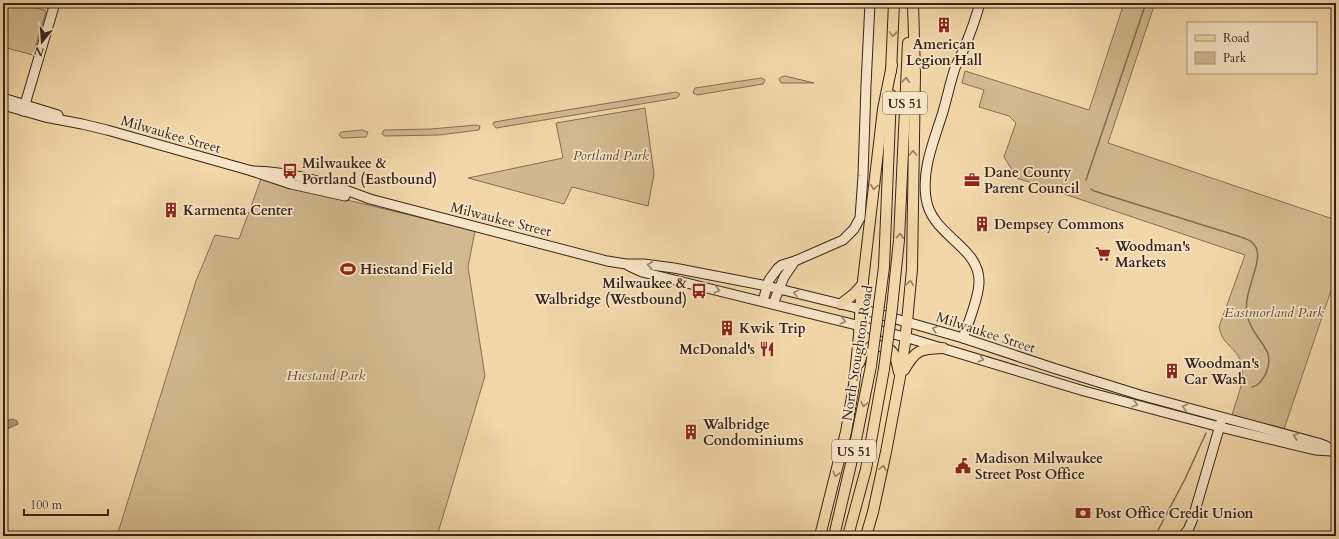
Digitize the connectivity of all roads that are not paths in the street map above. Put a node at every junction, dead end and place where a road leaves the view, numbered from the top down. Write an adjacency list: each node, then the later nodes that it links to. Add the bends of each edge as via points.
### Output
1 (55, 3): 10 (street)
2 (870, 3): 11 (street, via 860,218 843,240)
3 (894, 3): 7 (main road, US 51, one-way to 7)
4 (910, 3): 36 (main road, North Stoughton Road / US 51, one-way to 4, bridge, via 866,469 884,369 897,269)
5 (913, 3): 20 (main road, one-way to 5, via 912,261 915,74)
6 (980, 3): 23 (street, via 952,95 942,116 925,180 930,213 967,252 978,270 979,286)
7 (892, 65): 13 (main road, one-way to 13, via 883,109); 35 (main road, North Stoughton Road / US 51, one-way to 35, bridge, via 884,267 871,366 852,464)
8 (3, 98): 10 (street, Milwaukee Street)
9 (3, 106): 10 (street, Milwaukee Street)
10 (24, 108): 12 (street, Milwaukee Street, via 45,117 82,124 296,185 370,199)
11 (795, 261): 14 (street, via 778,268); 15 (street)
12 (626, 264): 14 (street, Milwaukee Street, one-way to 12, via 674,268); 16 (street, Milwaukee Street, one-way to 16, via 642,272)
13 (863, 284): 18 (main road); 19 (main road)
14 (767, 286): 15 (street, Milwaukee Street); 16 (street)
15 (778, 289): 17 (street); 18 (street, Milwaukee Street, one-way to 15)
16 (763, 302): 17 (street, Milwaukee Street)
17 (773, 304): 21 (street, Milwaukee Street, one-way to 21)
18 (841, 304): 19 (street, Milwaukee Street)
19 (861, 309): 20 (street, Milwaukee Street); 21 (main road)
20 (906, 321): 22 (main road); 23 (street, Milwaukee Street, one-way to 20)
21 (860, 326): 22 (street, Milwaukee Street); 26 (main road)
22 (905, 337): 24 (street, Milwaukee Street); 27 (main road)
23 (963, 338): 28 (street, Milwaukee Street)
24 (943, 348): 25 (street, Milwaukee Street, one-way to 25); 27 (main road, via 924,349 916,353)
25 (996, 364): 28 (street, via 1038,370 1075,383); 29 (street, Milwaukee Street)
26 (855, 375): 27 (main road, via 864,352 878,346 892,351); 34 (main road, one-way to 34, via 846,432)
27 (900, 377): 37 (main road, one-way to 27)
28 (1086, 379): 30 (street, Milwaukee Street)
29 (1084, 391): 30 (street, via 1094,387); 32 (street, Milwaukee Street, one-way to 32)
30 (1145, 397): 31 (street, Milwaukee Street, one-way to 30)
31 (1223, 417): 32 (street); 33 (street, Milwaukee Street, one-way to 31, via 1318,443)
32 (1220, 427): 33 (street, Milwaukee Street, via 1315,450); 38 (street, via 1192,521)
33 (1334, 452)
34 (820, 536)
35 (834, 536)
36 (848, 536)
37 (866, 536)
38 (1183, 536)

